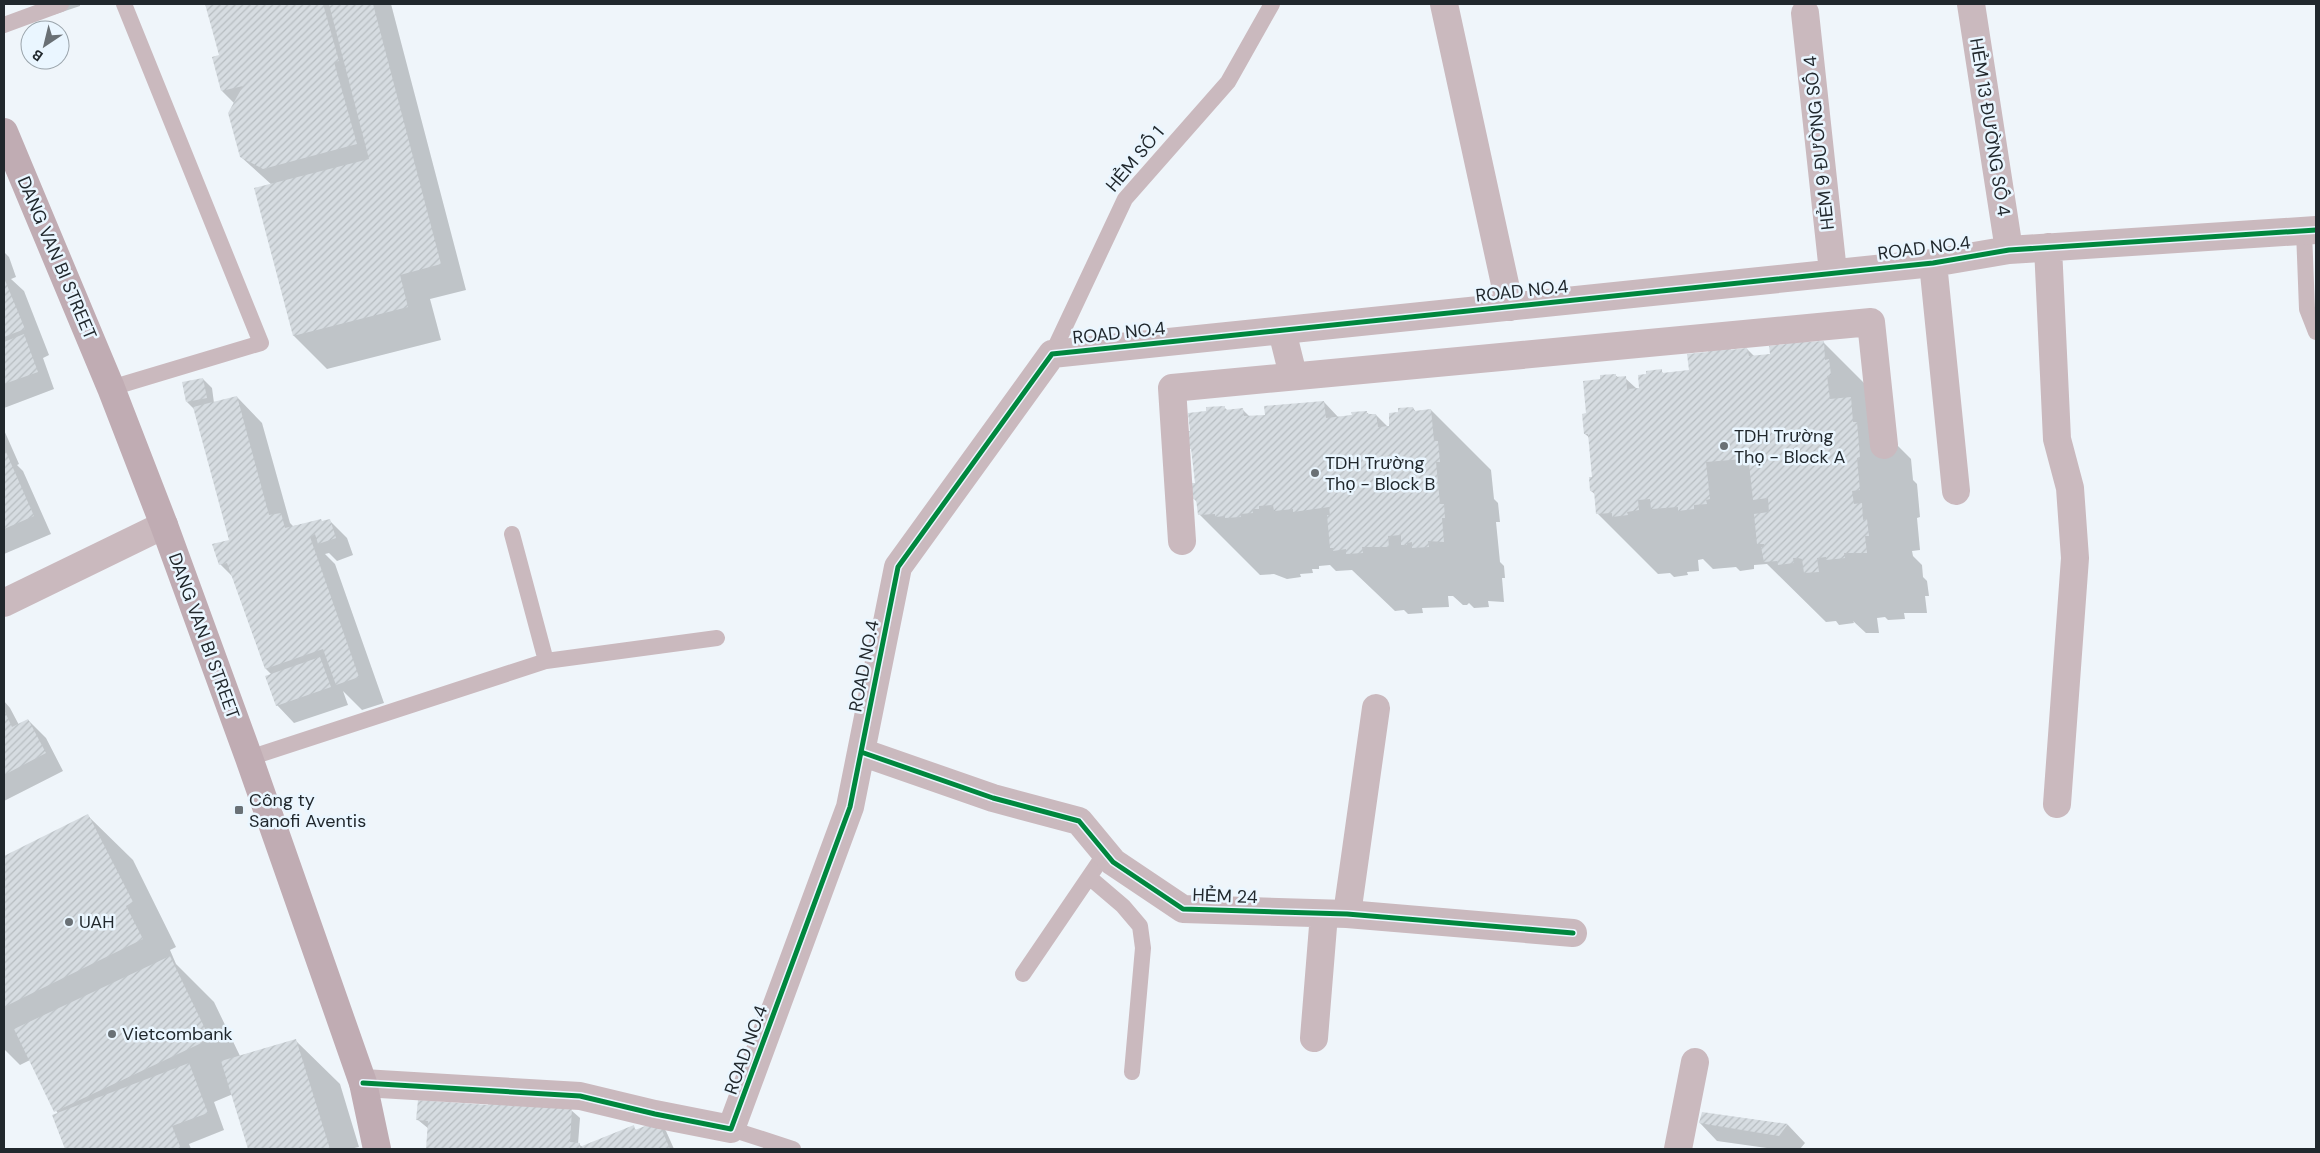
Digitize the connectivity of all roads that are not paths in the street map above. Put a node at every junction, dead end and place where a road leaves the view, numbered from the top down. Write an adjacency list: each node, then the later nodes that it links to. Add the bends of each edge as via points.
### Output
1 (61, 4): 7 (lane)
2 (124, 4): 19 (lane, via 261,343)
3 (1272, 4): 17 (lane, HẺM SỐ 1, via 1228,82 1125,199)
4 (1444, 4): 14 (street)
5 (1970, 4): 11 (street, HẺM 13 ĐƯỜNG SỐ 4)
6 (1805, 13): 13 (street, HẺM 9 ĐƯỜNG SỐ 4)
7 (4, 25)
8 (4, 132): 19 (main road, DANG VAN BI STREET)
9 (2310, 230): 10 (street, ROAD NO.4); 16 (lane, via 2307,309)
10 (2048, 247): 11 (street, ROAD NO.4); 31 (street, via 2057,439 2070,488 2075,558)
11 (2009, 250): 12 (street, ROAD NO.4)
12 (1934, 263): 13 (street, ROAD NO.4); 21 (street)
13 (1833, 272): 14 (street, ROAD NO.4)
14 (1510, 306): 15 (street, ROAD NO.4)
15 (1282, 331): 17 (street, ROAD NO.4); 18 (street)
16 (2316, 332)
17 (1052, 354): 29 (street, ROAD NO.4, via 898,567)
18 (1293, 375): 20 (street, via 1872,322); 24 (street, via 1172,388)
19 (111, 388): 22 (main road, DANG VAN BI STREET)
20 (1884, 445)
21 (1956, 491)
22 (164, 525): 25 (street); 30 (main road, DANG VAN BI STREET)
23 (512, 534): 27 (lane)
24 (1182, 540)
25 (4, 603)
26 (717, 638): 27 (lane)
27 (546, 661): 30 (lane)
28 (1376, 708): 34 (street)
29 (861, 752): 32 (street, HẺM 24, via 993,798 1079,821); 41 (street, ROAD NO.4, via 850,807)
30 (249, 758): 40 (main road, DANG VAN BI STREET)
31 (2057, 804)
32 (1106, 852): 33 (lane); 34 (street, HẺM 24, via 1113,862 1183,909)
33 (1089, 877): 36 (lane); 39 (lane, via 1123,906 1140,926 1144,948)
34 (1335, 914): 35 (street, HẺM 24); 37 (street)
35 (1573, 933)
36 (1023, 974)
37 (1314, 1038)
38 (1695, 1062): 44 (street)
39 (1132, 1072)
40 (363, 1083): 41 (street, via 580,1096); 42 (main road, DANG VAN BI STREET)
41 (731, 1129): 43 (lane)
42 (377, 1149)
43 (793, 1149)
44 (1678, 1149)

